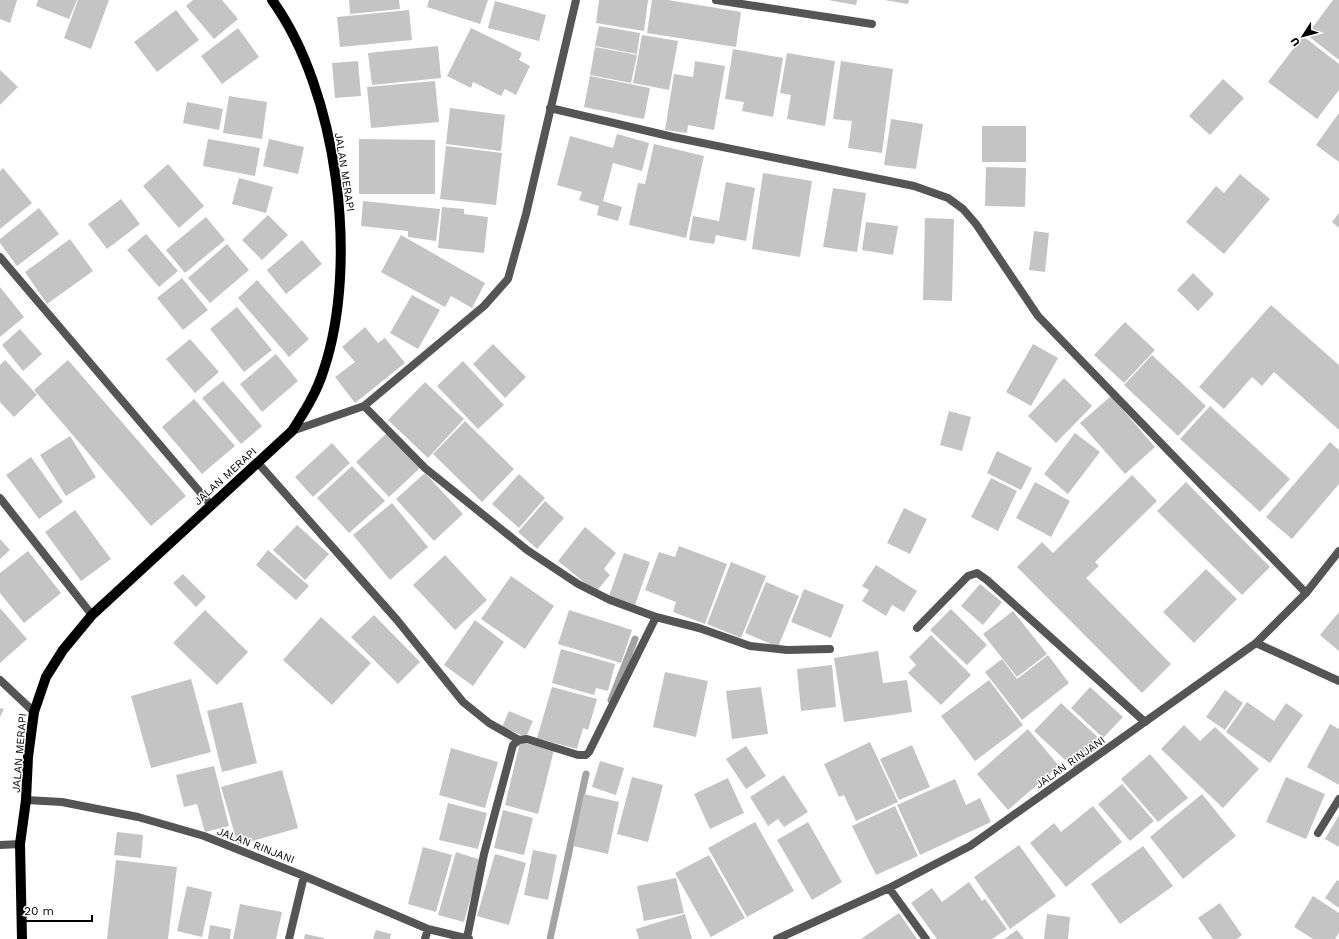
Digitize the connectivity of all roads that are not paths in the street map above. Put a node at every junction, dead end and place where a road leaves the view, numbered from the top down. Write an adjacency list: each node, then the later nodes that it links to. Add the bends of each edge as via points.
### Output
1 (272, 0): 8 (main road, JALAN MERAPI, via 284,17 306,64 325,122 341,226 340,276 326,362 310,403)
2 (576, 0): 5 (street)
3 (716, 0): 4 (street)
4 (872, 24)
5 (550, 108): 7 (street, via 508,279 484,306); 13 (street, via 673,137 914,186 948,198 963,209 976,224 1038,316)
6 (0, 257): 11 (street)
7 (364, 406): 8 (street); 15 (street, via 425,468 527,550 578,584 610,600)
8 (292, 430): 9 (main road, JALAN MERAPI)
9 (258, 463): 11 (main road, JALAN MERAPI); 23 (street, via 397,620 463,702 489,723)
10 (0, 498): 14 (street)
11 (211, 505): 14 (main road, JALAN MERAPI)
12 (1339, 551): 13 (street, JALAN RINJANI)
13 (1306, 593): 17 (street, JALAN RINJANI)
14 (92, 615): 21 (main road, JALAN MERAPI, via 54,663 46,677)
15 (656, 617): 18 (street, via 699,628 750,646 787,650); 23 (street, via 586,755 578,755 527,739)
16 (917, 628): 22 (street, via 968,576 977,574 987,580)
17 (1256, 643): 20 (street); 22 (street, JALAN RINJANI)
18 (830, 649)
19 (0, 680): 21 (street)
20 (1339, 681)
21 (34, 712): 25 (main road, JALAN MERAPI)
22 (1145, 722): 30 (street, JALAN RINJANI, via 970,846)
23 (519, 740): 35 (street, via 512,748 484,854)
24 (1339, 799): 26 (street)
25 (26, 800): 27 (main road, JALAN MERAPI); 29 (street, JALAN RINJANI, via 62,802 138,818 204,836)
26 (1318, 833)
27 (20, 844): 28 (street); 32 (main road, JALAN MERAPI)
28 (0, 845)
29 (304, 876): 31 (street, JALAN RINJANI); 33 (street)
30 (889, 888): 36 (street, JALAN RINJANI); 37 (street)
31 (428, 929): 34 (street); 35 (street, JALAN RINJANI)
32 (22, 939)
33 (289, 939)
34 (425, 939)
35 (468, 939)
36 (777, 939)
37 (926, 939)

